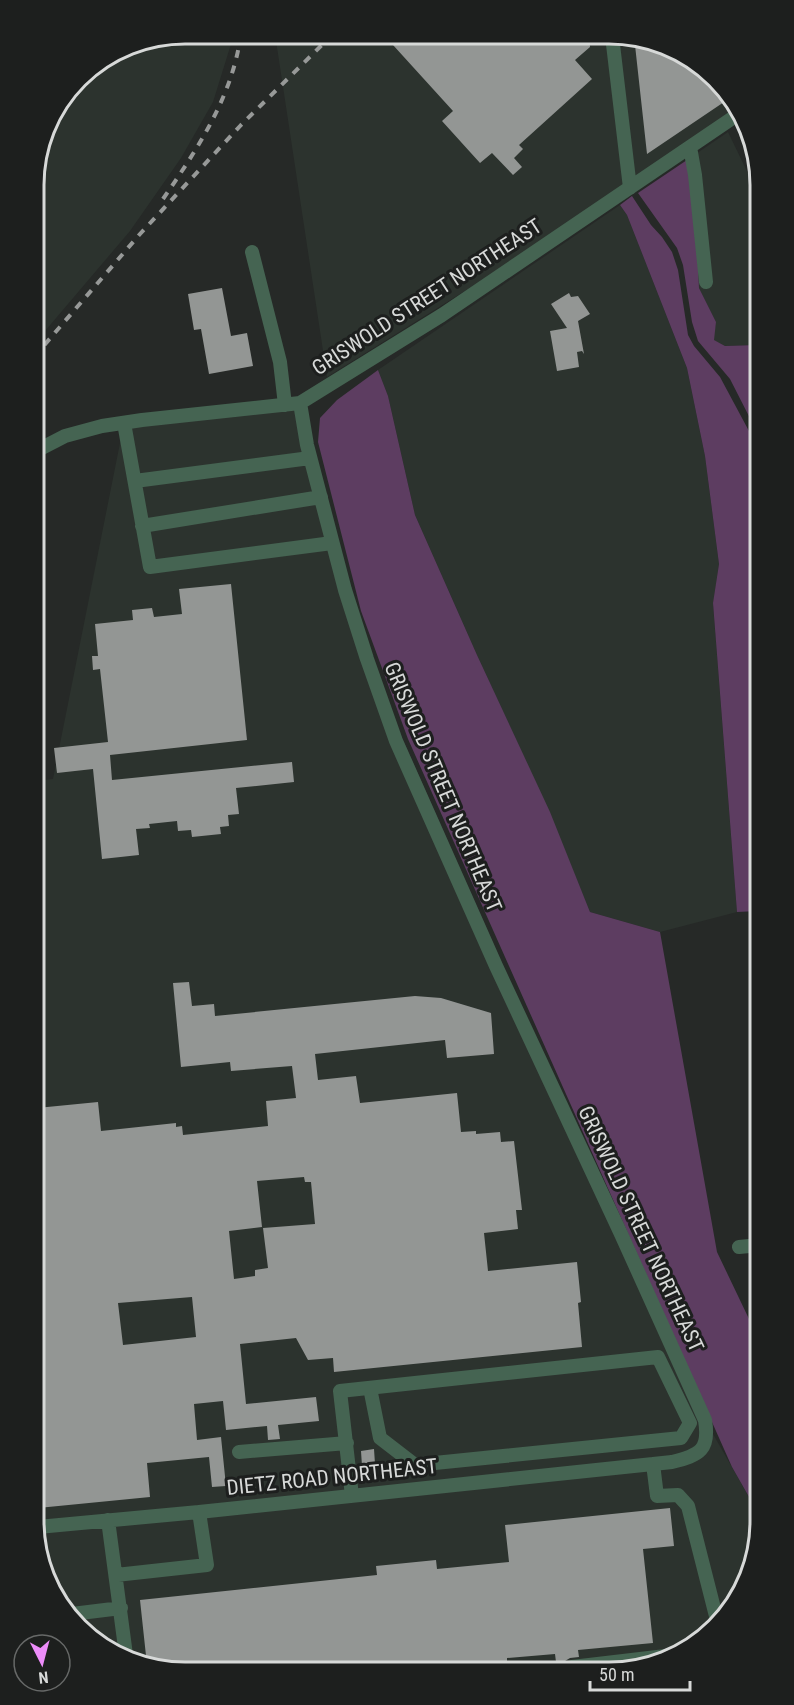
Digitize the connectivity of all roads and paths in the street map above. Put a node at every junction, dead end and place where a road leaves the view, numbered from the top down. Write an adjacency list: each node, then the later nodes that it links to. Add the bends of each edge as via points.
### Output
1 (613, 44): 4 (street)
2 (734, 118): 3 (street, GRISWOLD STREET NORTHEAST)
3 (690, 147): 4 (street, GRISWOLD STREET NORTHEAST); 6 (street)
4 (630, 188): 7 (street, GRISWOLD STREET NORTHEAST, via 442,315)
5 (252, 252): 8 (street, via 276,342)
6 (706, 282)
7 (300, 403): 8 (street); 11 (street, GRISWOLD STREET NORTHEAST)
8 (285, 405): 9 (street)
9 (124, 423): 10 (street, via 79,432); 12 (street)
10 (44, 446)
11 (310, 458): 12 (street); 13 (street, GRISWOLD STREET NORTHEAST)
12 (135, 481): 14 (street)
13 (321, 497): 14 (street); 15 (street, GRISWOLD STREET NORTHEAST)
14 (142, 526): 15 (street, via 150,567)
15 (332, 543): 22 (street, GRISWOLD STREET NORTHEAST, via 396,741 705,1420 707,1435 703,1448 688,1458)
16 (750, 1246): 17 (street)
17 (739, 1247)
18 (370, 1388): 19 (street, via 340,1391); 20 (street, via 380,1438 415,1466); 20 (street, via 658,1357 690,1424 681,1438)
19 (347, 1443): 21 (street); 25 (street)
20 (578, 1449): 24 (street)
21 (239, 1452)
22 (653, 1464): 23 (street, GRISWOLD STREET NORTHEAST); 32 (street, via 657,1497 678,1495 688,1506)
23 (630, 1467): 24 (street, DIETZ ROAD NORTHEAST)
24 (573, 1473): 25 (street, DIETZ ROAD NORTHEAST)
25 (352, 1496): 26 (street, DIETZ ROAD NORTHEAST)
26 (200, 1512): 27 (street, DIETZ ROAD NORTHEAST); 29 (street, via 207,1565)
27 (108, 1520): 28 (street, DIETZ ROAD NORTHEAST); 29 (street)
28 (44, 1526)
29 (116, 1575): 30 (street)
30 (121, 1608): 31 (street); 33 (street)
31 (79, 1613)
32 (715, 1613)
33 (125, 1648)

